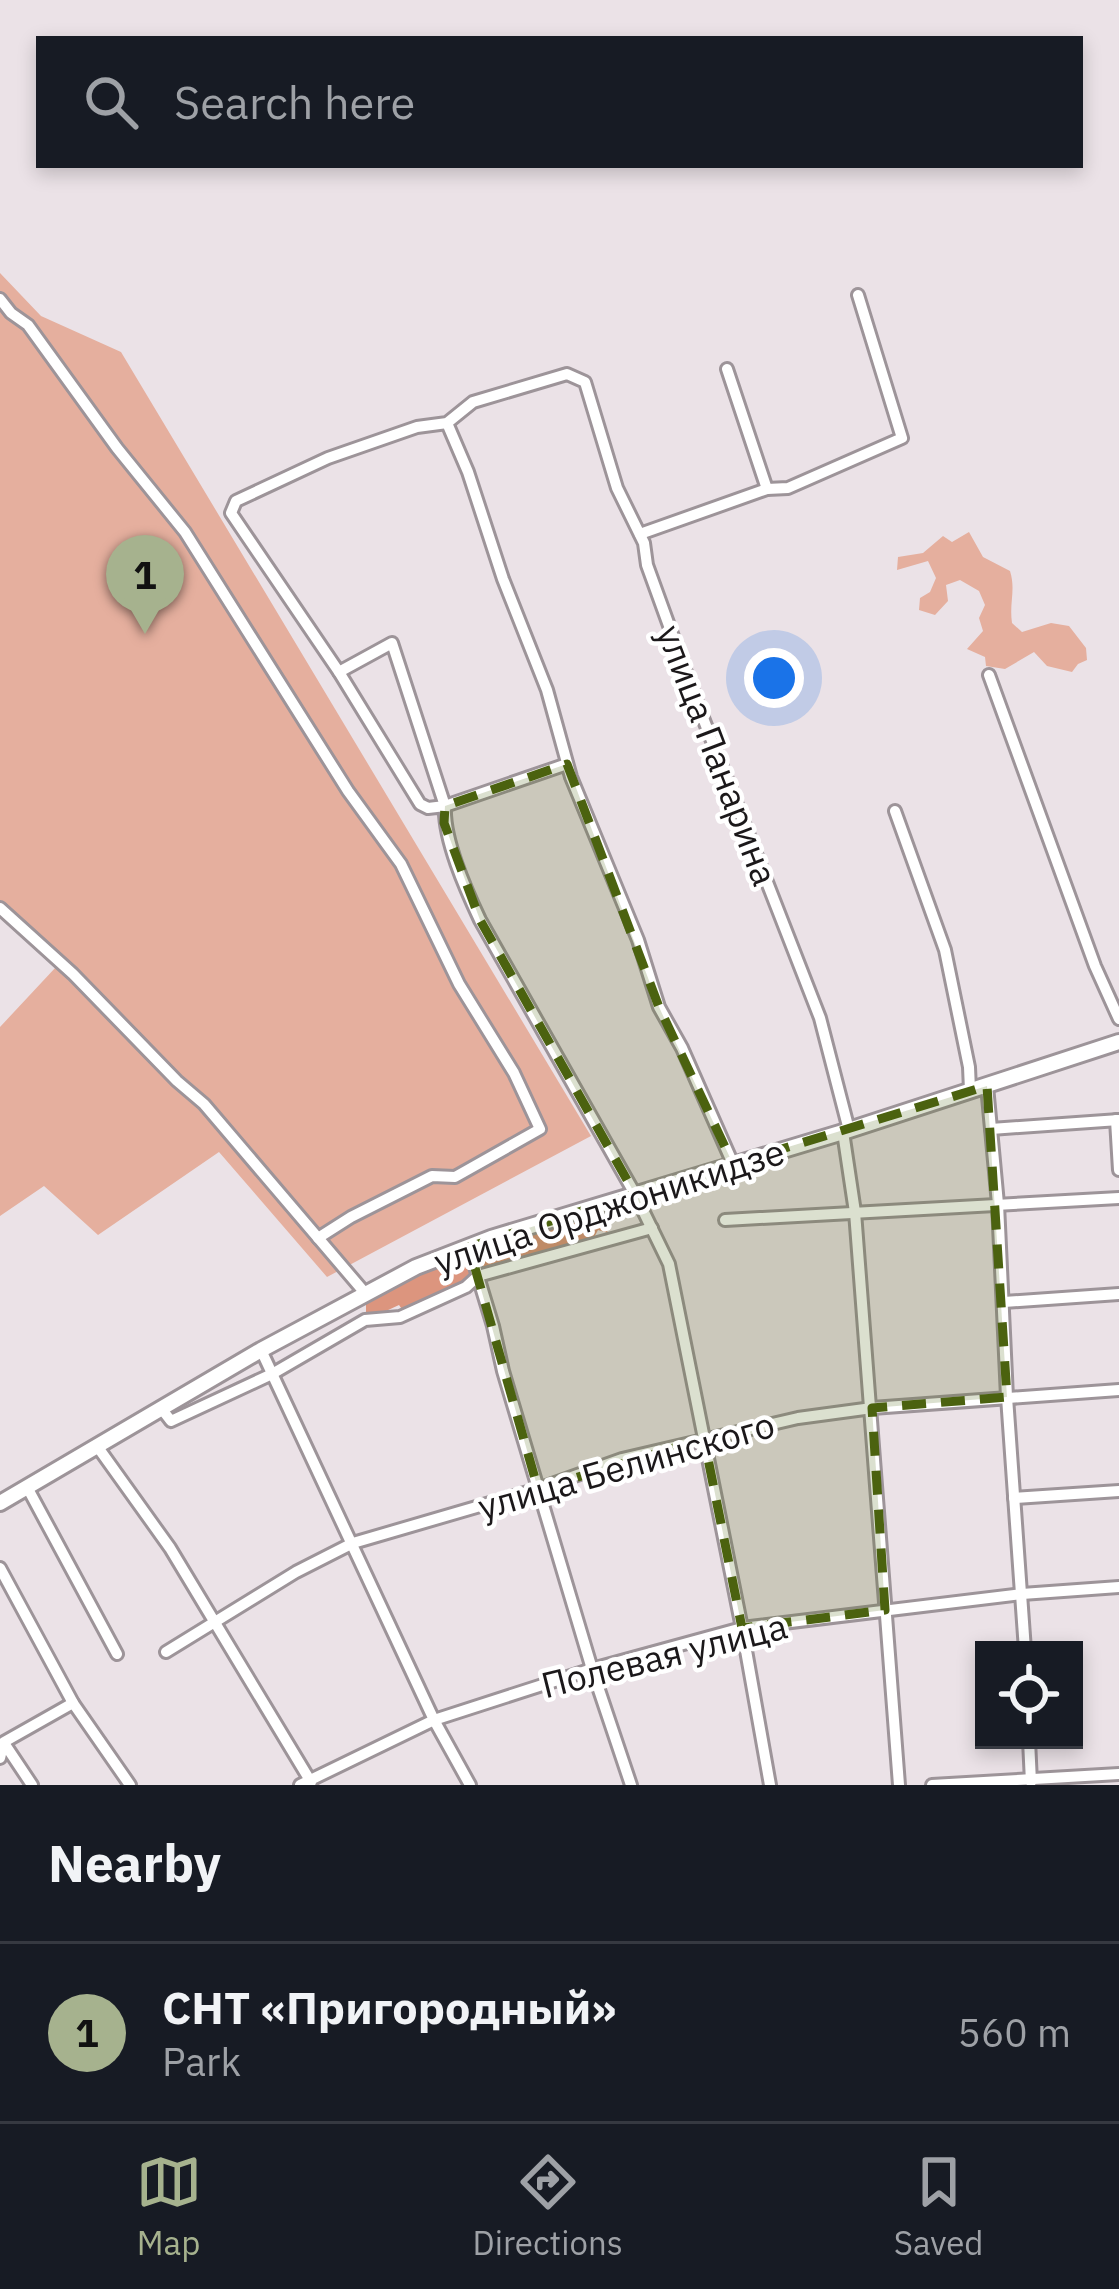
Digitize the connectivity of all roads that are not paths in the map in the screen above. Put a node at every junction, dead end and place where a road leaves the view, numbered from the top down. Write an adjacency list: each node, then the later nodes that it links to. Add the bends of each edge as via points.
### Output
1 (858, 295): 5 (street, via 902,438)
2 (0, 298): 28 (street, via 185,532 401,864 540,1129)
3 (727, 369): 5 (street)
4 (447, 423): 6 (street, улица Панарина, via 473,402 567,374 585,382 617,488); 7 (street, via 328,458 236,501 231,513); 9 (street)
5 (767, 490): 6 (street)
6 (640, 533): 19 (street, улица Панарина, via 820,1018)
7 (339, 672): 10 (street, via 420,804); 10 (street, via 392,644)
8 (988, 675): 13 (street)
9 (567, 764): 10 (street); 20 (street, via 659,1007)
10 (446, 806): 22 (street, via 444,823 471,901)
11 (895, 812): 16 (street, via 945,950)
12 (0, 908): 28 (street, via 204,1104)
13 (1119, 1019)
14 (1119, 1042): 15 (main road, улица Орджоникидзе)
15 (987, 1086): 16 (main road, улица Орджоникидзе); 18 (street)
16 (970, 1090): 19 (main road, улица Орджоникидзе)
17 (1118, 1120): 18 (street); 21 (street)
18 (991, 1129): 24 (street)
19 (846, 1131): 20 (main road, улица Орджоникидзе); 25 (street, улица Панарина)
20 (733, 1164): 22 (main road, улица Орджоникидзе)
21 (1119, 1170)
22 (635, 1194): 27 (street); 29 (main road, улица Орджоникидзе)
23 (1119, 1198): 24 (street)
24 (998, 1204): 25 (street); 33 (street)
25 (856, 1213): 26 (street); 39 (street, улица Панарина)
26 (724, 1220)
27 (652, 1228): 30 (street); 40 (street, via 669,1264)
28 (318, 1238): 31 (street)
29 (469, 1247): 30 (street); 31 (main road, улица Орджоникидзе)
30 (478, 1276): 35 (street, via 400,1317 365,1320); 43 (street)
31 (365, 1293): 34 (main road, улица Орджоникидзе)
32 (1119, 1294): 33 (street)
33 (1004, 1302): 37 (street)
34 (261, 1350): 35 (street); 38 (main road, улица Орджоникидзе)
35 (272, 1374): 38 (street, via 171,1421); 47 (street)
36 (1119, 1390): 37 (street, улица Белинского)
37 (1007, 1397): 39 (street, улица Белинского); 45 (street)
38 (161, 1408): 41 (main road, улица Орджоникидзе)
39 (872, 1408): 40 (street, улица Белинского); 51 (street, улица Панарина)
40 (704, 1438): 43 (street, улица Белинского); 53 (street)
41 (97, 1446): 42 (main road, улица Орджоникидзе); 52 (street)
42 (27, 1487): 46 (main road, улица Орджоникидзе); 56 (street)
43 (538, 1489): 47 (street, улица Белинского); 57 (street)
44 (1119, 1491): 45 (street)
45 (1014, 1498): 50 (street)
46 (0, 1503)
47 (353, 1543): 52 (street, улица Белинского); 59 (street)
48 (0, 1568): 58 (street)
49 (1119, 1587): 50 (street, Полевая улица)
50 (1022, 1594): 51 (street, Полевая улица); 54 (street)
51 (885, 1610): 53 (street, Полевая улица); 71 (street, улица Панарина)
52 (214, 1622): 55 (street, улица Белинского); 65 (street)
53 (742, 1628): 57 (street, Полевая улица); 70 (street)
54 (1024, 1641)
55 (166, 1652)
56 (117, 1654)
57 (592, 1669): 59 (street, Полевая улица); 69 (street)
58 (73, 1703): 60 (street); 67 (street)
59 (434, 1720): 65 (street, Полевая улица); 68 (street)
60 (2, 1739): 62 (street); 66 (street)
61 (1029, 1749): 64 (street)
62 (0, 1758)
63 (1119, 1774): 64 (street)
64 (1031, 1782): 72 (street)
65 (307, 1783)
66 (32, 1785)
67 (130, 1785)
68 (470, 1785)
69 (631, 1785)
70 (770, 1785)
71 (899, 1785)
72 (932, 1785)

